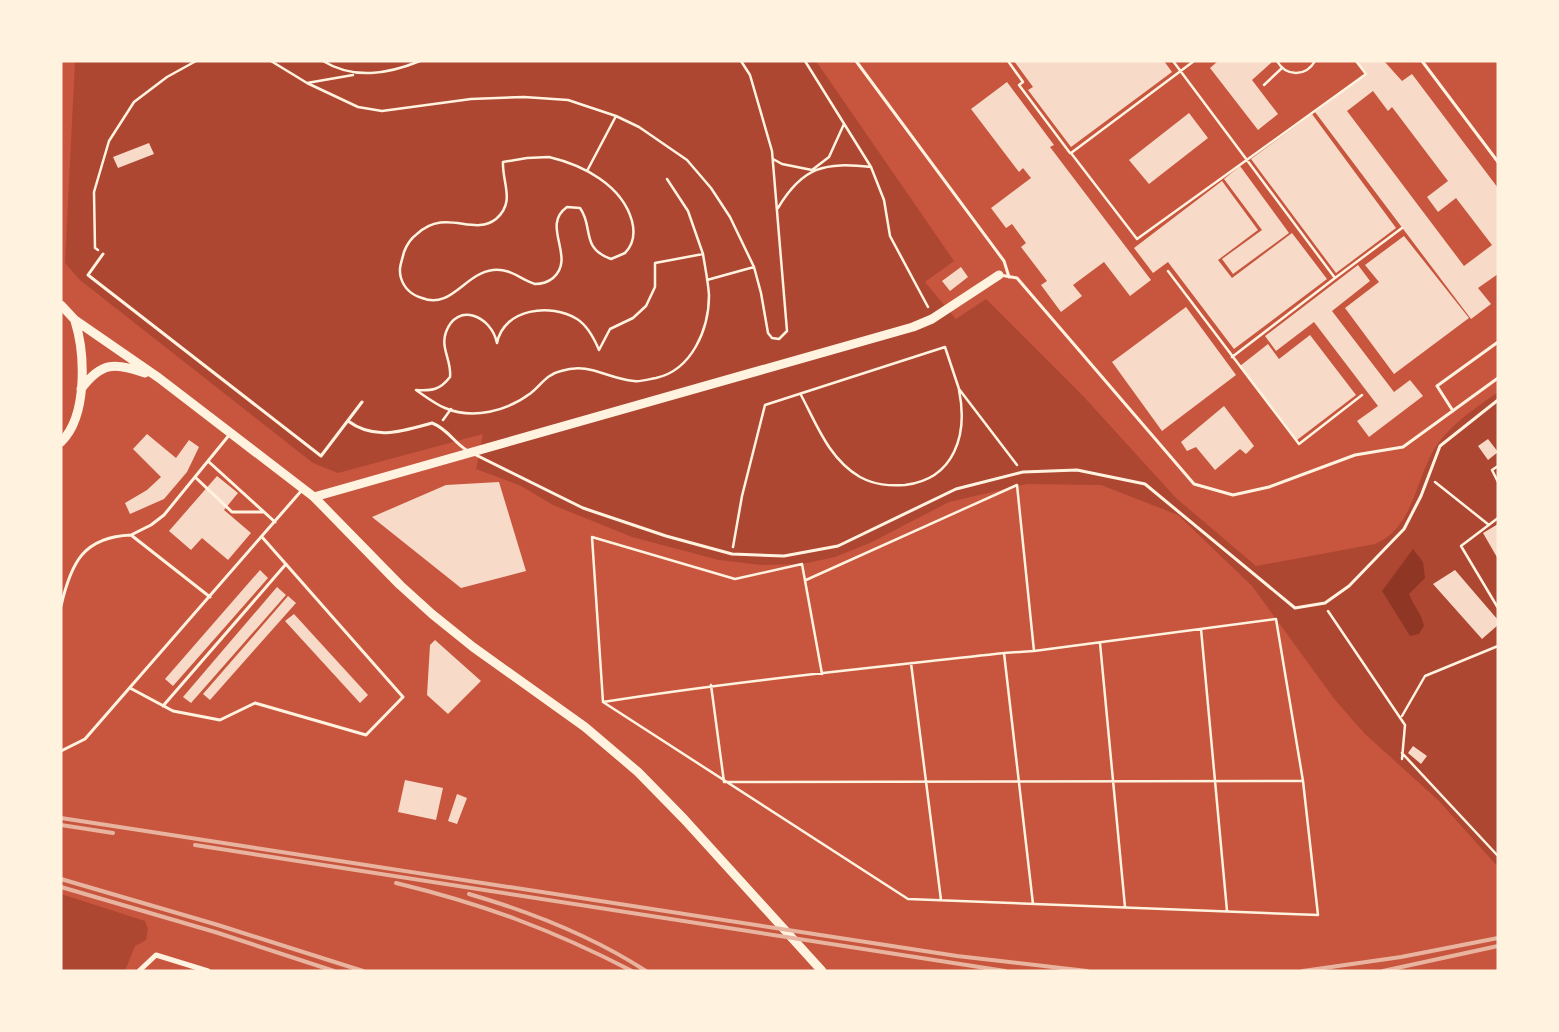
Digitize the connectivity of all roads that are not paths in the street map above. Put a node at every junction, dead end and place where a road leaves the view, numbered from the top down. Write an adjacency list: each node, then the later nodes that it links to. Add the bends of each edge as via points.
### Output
1 (856, 61): 6 (lane, via 1004,261)
2 (1422, 61): 3 (lane)
3 (1498, 162)
4 (104, 254): 16 (lane, via 88,275 321,456)
5 (999, 275): 6 (lane); 19 (street, via 932,319 913,327)
6 (1009, 277): 15 (lane, via 1016,278 1194,484 1233,495 1269,487 1355,455 1402,447)
7 (61, 305): 8 (street)
8 (74, 320): 10 (street); 12 (street, via 82,353)
9 (1498, 342): 15 (lane, via 1437,386)
10 (159, 378): 12 (street, via 131,368 112,366 100,368 92,374); 17 (street)
11 (1498, 378): 15 (lane)
12 (80, 390): 18 (street, via 72,429)
13 (1498, 400): 19 (lane, via 1440,446 1404,529 1349,586 1325,604 1294,608 1145,484 1078,470 1023,472 956,489 838,546 784,556 732,554 666,536 583,508)
14 (362, 402): 16 (lane)
15 (1453, 411)
16 (348, 421): 19 (lane, via 355,426 390,434 432,423 447,431 459,446)
17 (230, 433): 20 (lane); 22 (street)
18 (61, 442)
19 (472, 453): 23 (street)
20 (209, 462): 21 (lane); 24 (lane)
21 (195, 478): 24 (lane, via 232,512); 26 (lane, via 164,515)
22 (303, 489): 23 (street); 25 (lane)
23 (314, 497): 36 (street, via 432,614 585,727 638,772 698,833)
24 (263, 512): 25 (lane)
25 (275, 522): 27 (lane)
26 (131, 534): 29 (lane); 30 (lane, via 114,536 87,547 67,581)
27 (262, 537): 28 (lane); 29 (lane)
28 (286, 564): 32 (lane); 32 (lane, via 403,697 366,735 255,703 220,720)
29 (210, 597): 31 (lane)
30 (61, 606)
31 (130, 688): 32 (lane); 33 (lane, via 85,739)
32 (163, 706)
33 (61, 751)
34 (139, 971): 35 (street, via 156,955)
35 (208, 971)
36 (822, 971)

